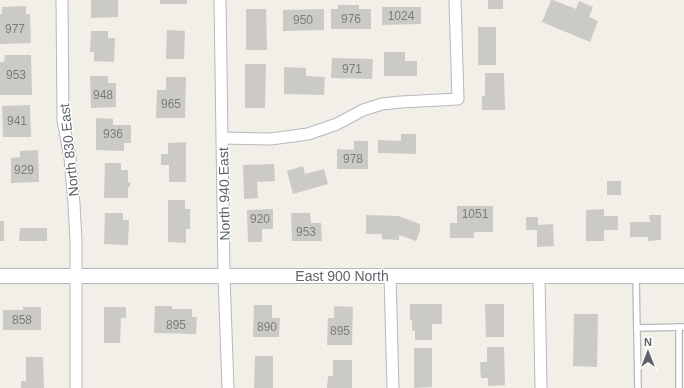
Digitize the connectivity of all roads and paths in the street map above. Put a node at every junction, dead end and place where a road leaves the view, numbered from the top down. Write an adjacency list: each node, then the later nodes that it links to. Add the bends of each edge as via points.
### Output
1 (62, 0): 6 (street, North 830 East, via 63,120 70,158 74,204)
2 (220, 0): 4 (street, North 940 East)
3 (455, 0): 4 (street, via 458,99 382,104 308,134 272,139)
4 (223, 138): 7 (street, North 940 East)
5 (0, 276): 6 (street, East 900 North)
6 (76, 276): 7 (street, East 900 North); 14 (street, North 830 East)
7 (224, 276): 8 (street, East 900 North); 15 (street, North 940 East)
8 (390, 276): 9 (street, East 900 North); 16 (street)
9 (539, 276): 10 (street, East 900 North); 17 (street)
10 (636, 276): 11 (street, East 900 North); 13 (lane)
11 (684, 276)
12 (681, 327): 13 (lane); 19 (lane)
13 (637, 328): 18 (lane)
14 (76, 388)
15 (228, 388)
16 (393, 388)
17 (541, 388)
18 (638, 388)
19 (678, 388)

